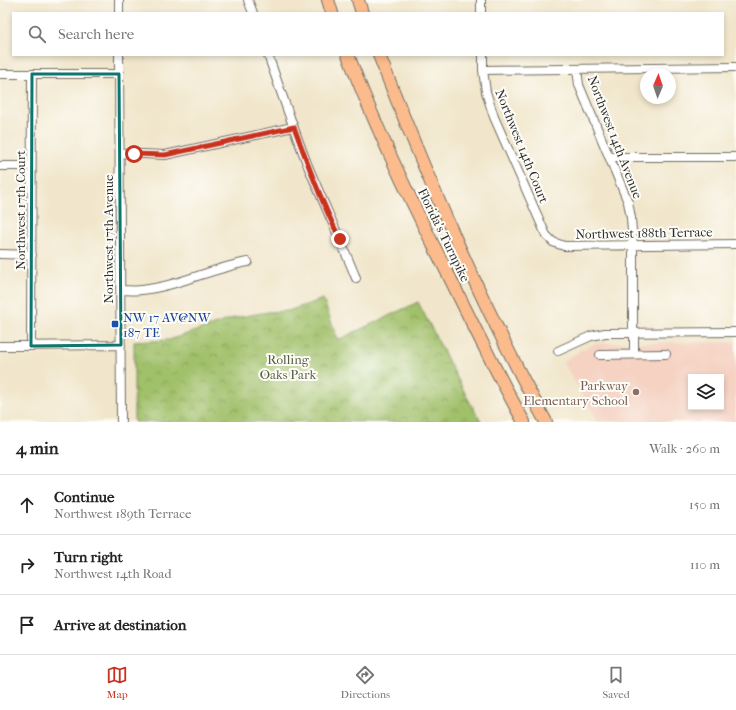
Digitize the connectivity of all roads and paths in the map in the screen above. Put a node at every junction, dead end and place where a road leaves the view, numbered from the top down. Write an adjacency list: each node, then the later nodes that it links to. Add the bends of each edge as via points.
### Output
1 (119, 0): 6 (street)
2 (248, 0): 7 (street)
3 (328, 0): 8 (highway)
4 (358, 0): 9 (highway)
5 (481, 0): 10 (street)
6 (119, 12)
7 (253, 12)
8 (332, 12)
9 (362, 12)
10 (481, 12)
11 (119, 56): 21 (street, Northwest 17th Avenue)
12 (268, 56): 22 (street)
13 (348, 56): 46 (highway, Florida's Turnpike, via 408,194)
14 (379, 56): 47 (highway, Florida's Turnpike, via 416,149 465,260)
15 (483, 56): 18 (street, Northwest 14th Court)
16 (736, 67): 17 (street)
17 (577, 69): 18 (street); 24 (street, Northwest 14th Avenue, via 579,85)
18 (483, 70): 28 (street, Northwest 14th Court, via 486,92 494,117 546,235)
19 (0, 74): 20 (street)
20 (32, 74): 21 (street); 27 (street, Northwest 17th Court)
21 (119, 74): 23 (street, Northwest 17th Avenue)
22 (294, 127): 23 (street, via 165,155); 34 (street)
23 (120, 153): 35 (street, Northwest 17th Avenue)
24 (610, 157): 25 (street); 30 (street, Northwest 14th Avenue, via 628,202)
25 (736, 157)
26 (0, 166): 27 (street)
27 (31, 166): 32 (street, Northwest 17th Court)
28 (553, 242): 30 (street, Northwest 188th Terrace, via 564,246)
29 (736, 244): 30 (street, Northwest 188th Terrace)
30 (633, 245): 37 (street, Northwest 14th Avenue)
31 (0, 254): 32 (street)
32 (32, 255): 40 (street, Northwest 17th Court)
33 (248, 262): 35 (street, via 156,287)
34 (356, 278)
35 (120, 290): 38 (street, Northwest 17th Avenue)
36 (736, 332): 37 (street)
37 (633, 333): 41 (street, via 591,336); 42 (street, Northwest 14th Avenue)
38 (121, 345): 40 (street); 45 (street, Northwest 17th Avenue)
39 (0, 346): 40 (street)
40 (31, 346)
41 (558, 351)
42 (634, 354): 43 (street); 44 (street)
43 (666, 354)
44 (600, 355)
45 (121, 422)
46 (524, 422)
47 (546, 422)

